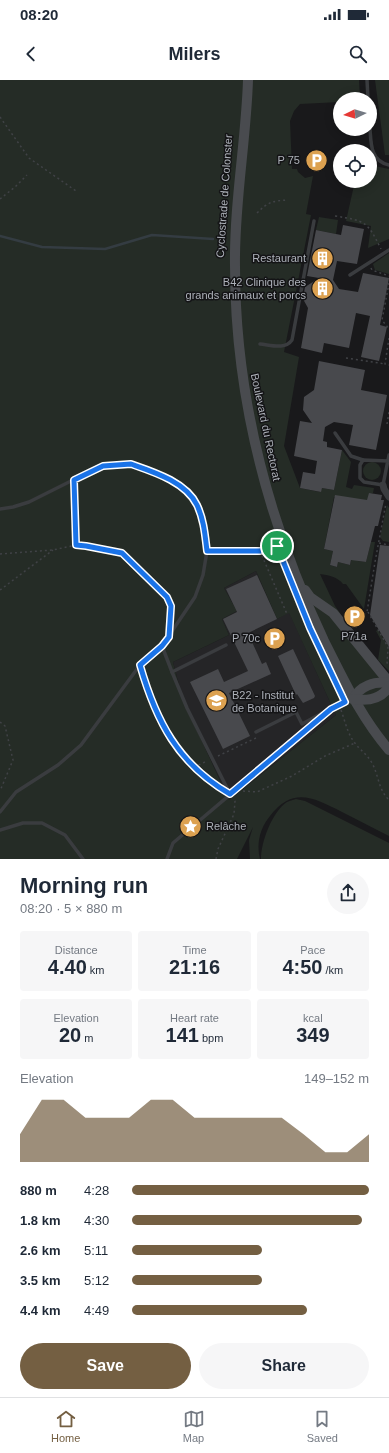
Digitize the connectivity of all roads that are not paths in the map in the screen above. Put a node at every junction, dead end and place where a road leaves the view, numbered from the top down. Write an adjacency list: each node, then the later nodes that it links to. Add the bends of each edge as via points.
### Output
1 (248, 80): 17 (main road, Boulevard du Rectorat, via 235,234 238,333 246,396 260,466)
2 (367, 80): 3 (lane)
3 (368, 92)
4 (377, 159): 5 (lane)
5 (389, 165)
6 (314, 221): 9 (lane, via 292,340 282,346)
7 (389, 250): 8 (lane)
8 (350, 275)
9 (260, 344)
10 (336, 433): 12 (lane, via 351,456)
11 (389, 454): 13 (lane)
12 (363, 460): 13 (lane); 14 (lane, via 360,465 360,478 364,482)
13 (388, 461): 14 (lane)
14 (383, 485): 15 (street)
15 (388, 500)
16 (0, 509): 19 (lane, via 29,502 103,466 131,464 158,473 186,490 197,505 204,527 207,551 203,576 195,597)
17 (292, 568): 21 (main road, via 307,594 333,613); 22 (main road, Boulevard du Rectorat)
18 (226, 645): 20 (lane)
19 (162, 646): 20 (lane); 27 (lane, via 140,665 81,745 58,765 16,792)
20 (172, 672): 26 (lane, via 211,759)
21 (389, 683): 22 (main road, via 371,684 358,691); 22 (main road, via 383,693 375,698)
22 (353, 699): 23 (lane); 25 (main road, Boulevard du Rectorat)
23 (331, 709): 24 (lane, via 302,724 296,712); 26 (lane)
24 (256, 732)
25 (389, 750)
26 (230, 794): 30 (lane, via 173,843)
27 (0, 812)
28 (0, 830): 29 (lane, via 23,823 42,823 65,835)
29 (83, 859)
30 (167, 859)

